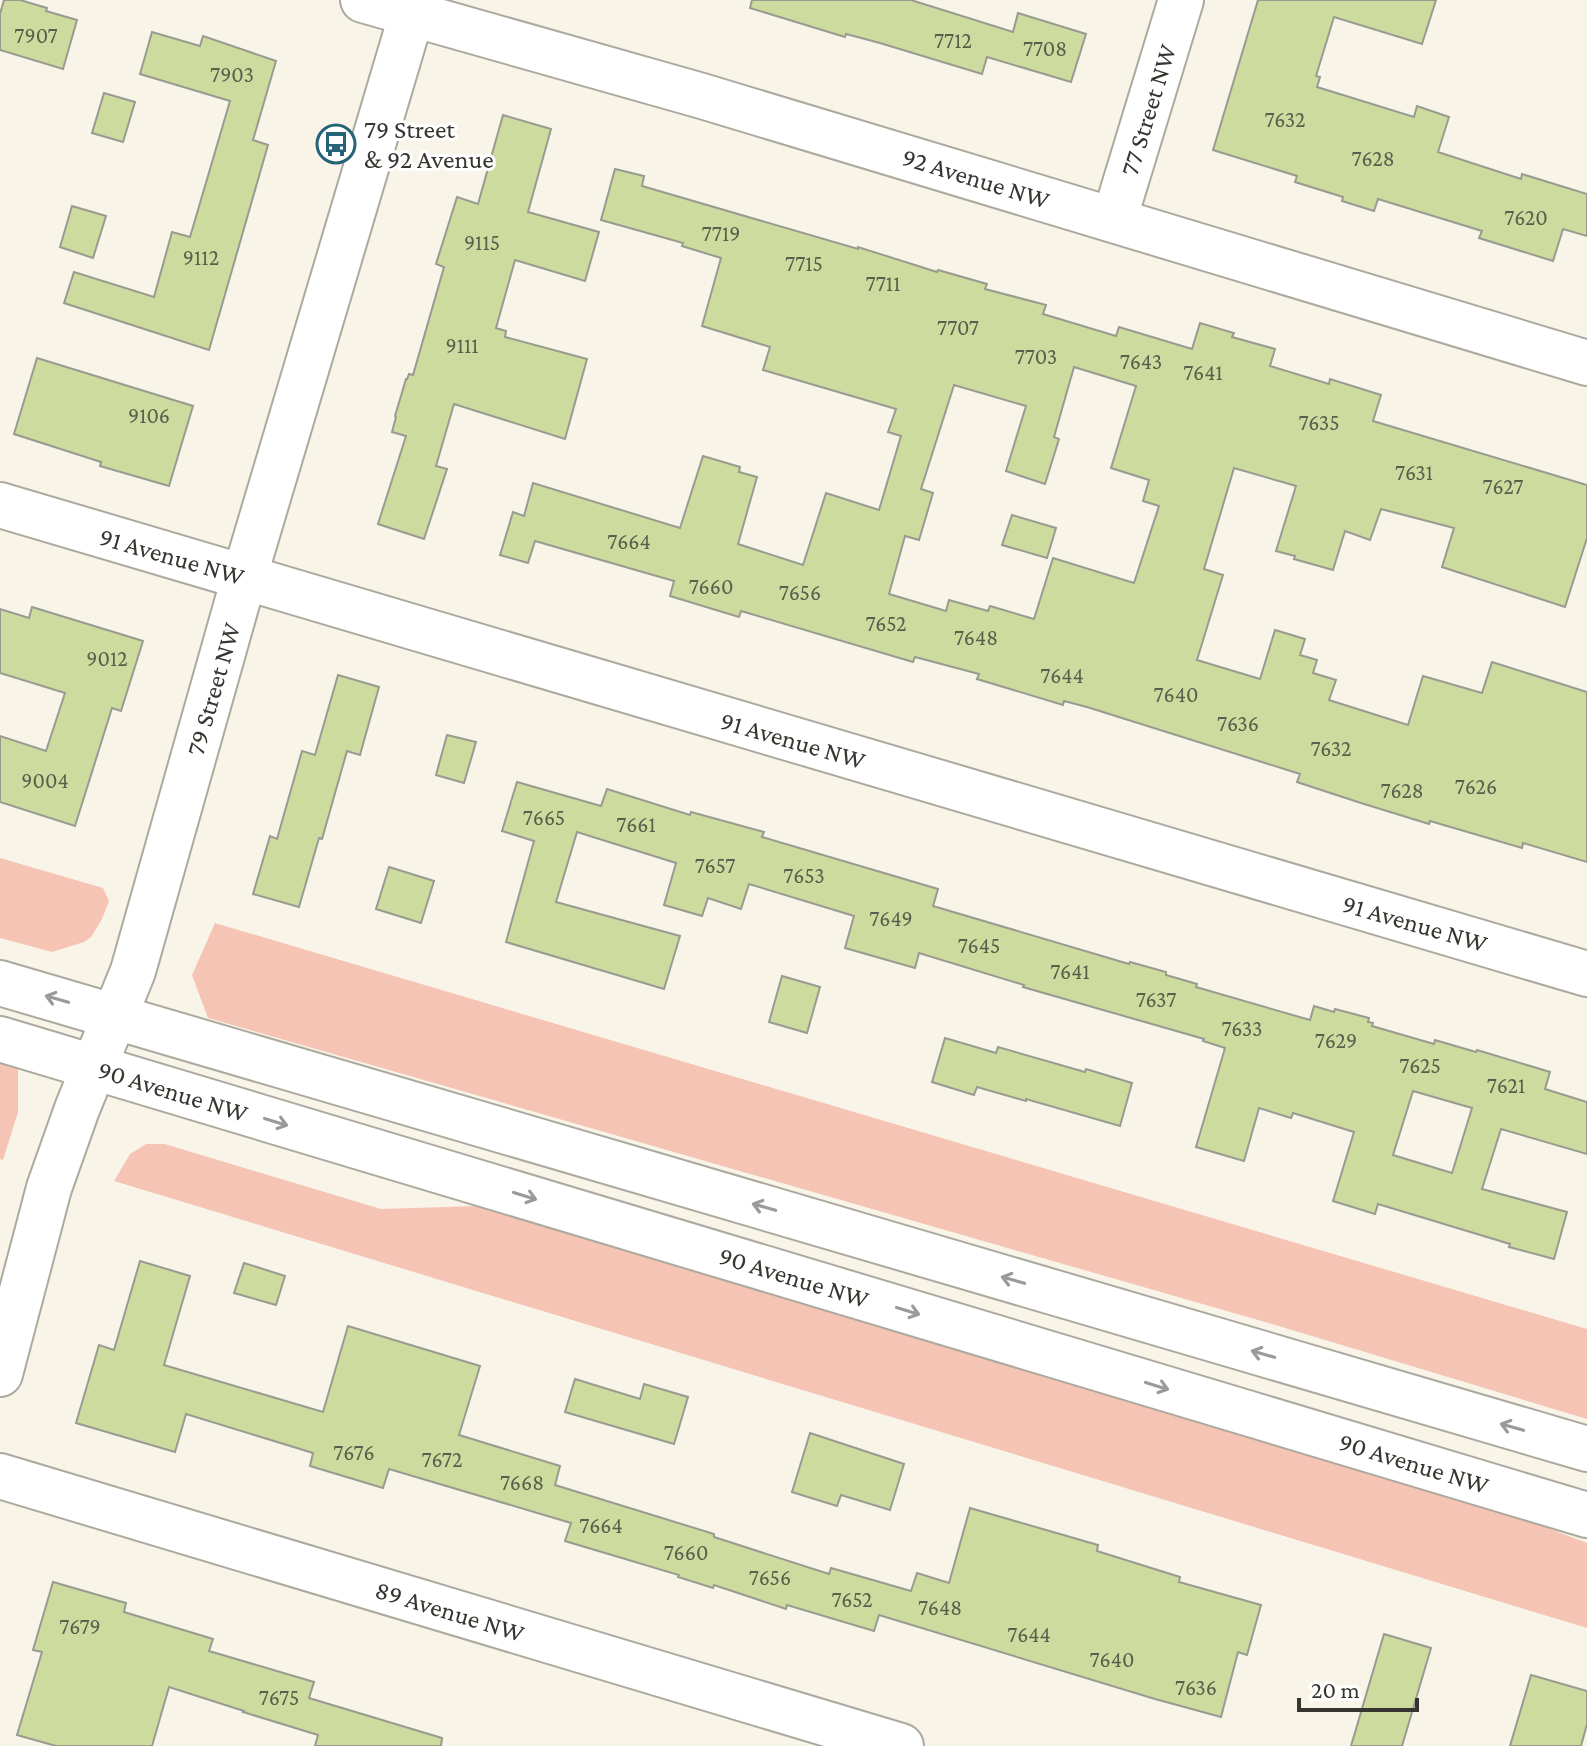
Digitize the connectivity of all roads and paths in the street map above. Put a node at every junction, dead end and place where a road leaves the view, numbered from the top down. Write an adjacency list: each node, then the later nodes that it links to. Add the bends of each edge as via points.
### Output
1 (363, 0): 3 (street, 92 Avenue NW)
2 (1181, 0): 4 (street, 77 Street NW)
3 (414, 7): 4 (street, 92 Avenue NW); 7 (street, 79 Street NW)
4 (1114, 220): 5 (street, 92 Avenue NW)
5 (1587, 363)
6 (0, 505): 7 (street, 91 Avenue NW)
7 (244, 578): 8 (street, 91 Avenue NW); 10 (street, 79 Street NW, via 153,906)
8 (1587, 974)
9 (0, 983): 10 (street, 90 Avenue NW, one-way to 9)
10 (115, 1016): 12 (street, 79 Street NW); 14 (street, 90 Avenue NW, one-way to 10)
11 (0, 1039): 12 (street, 90 Avenue NW)
12 (94, 1067): 13 (street, 79 Street NW, via 49,1188); 16 (street, 90 Avenue NW, one-way to 16)
13 (0, 1374)
14 (1587, 1449)
15 (0, 1476): 17 (street, 89 Avenue NW)
16 (1587, 1515)
17 (901, 1746)

